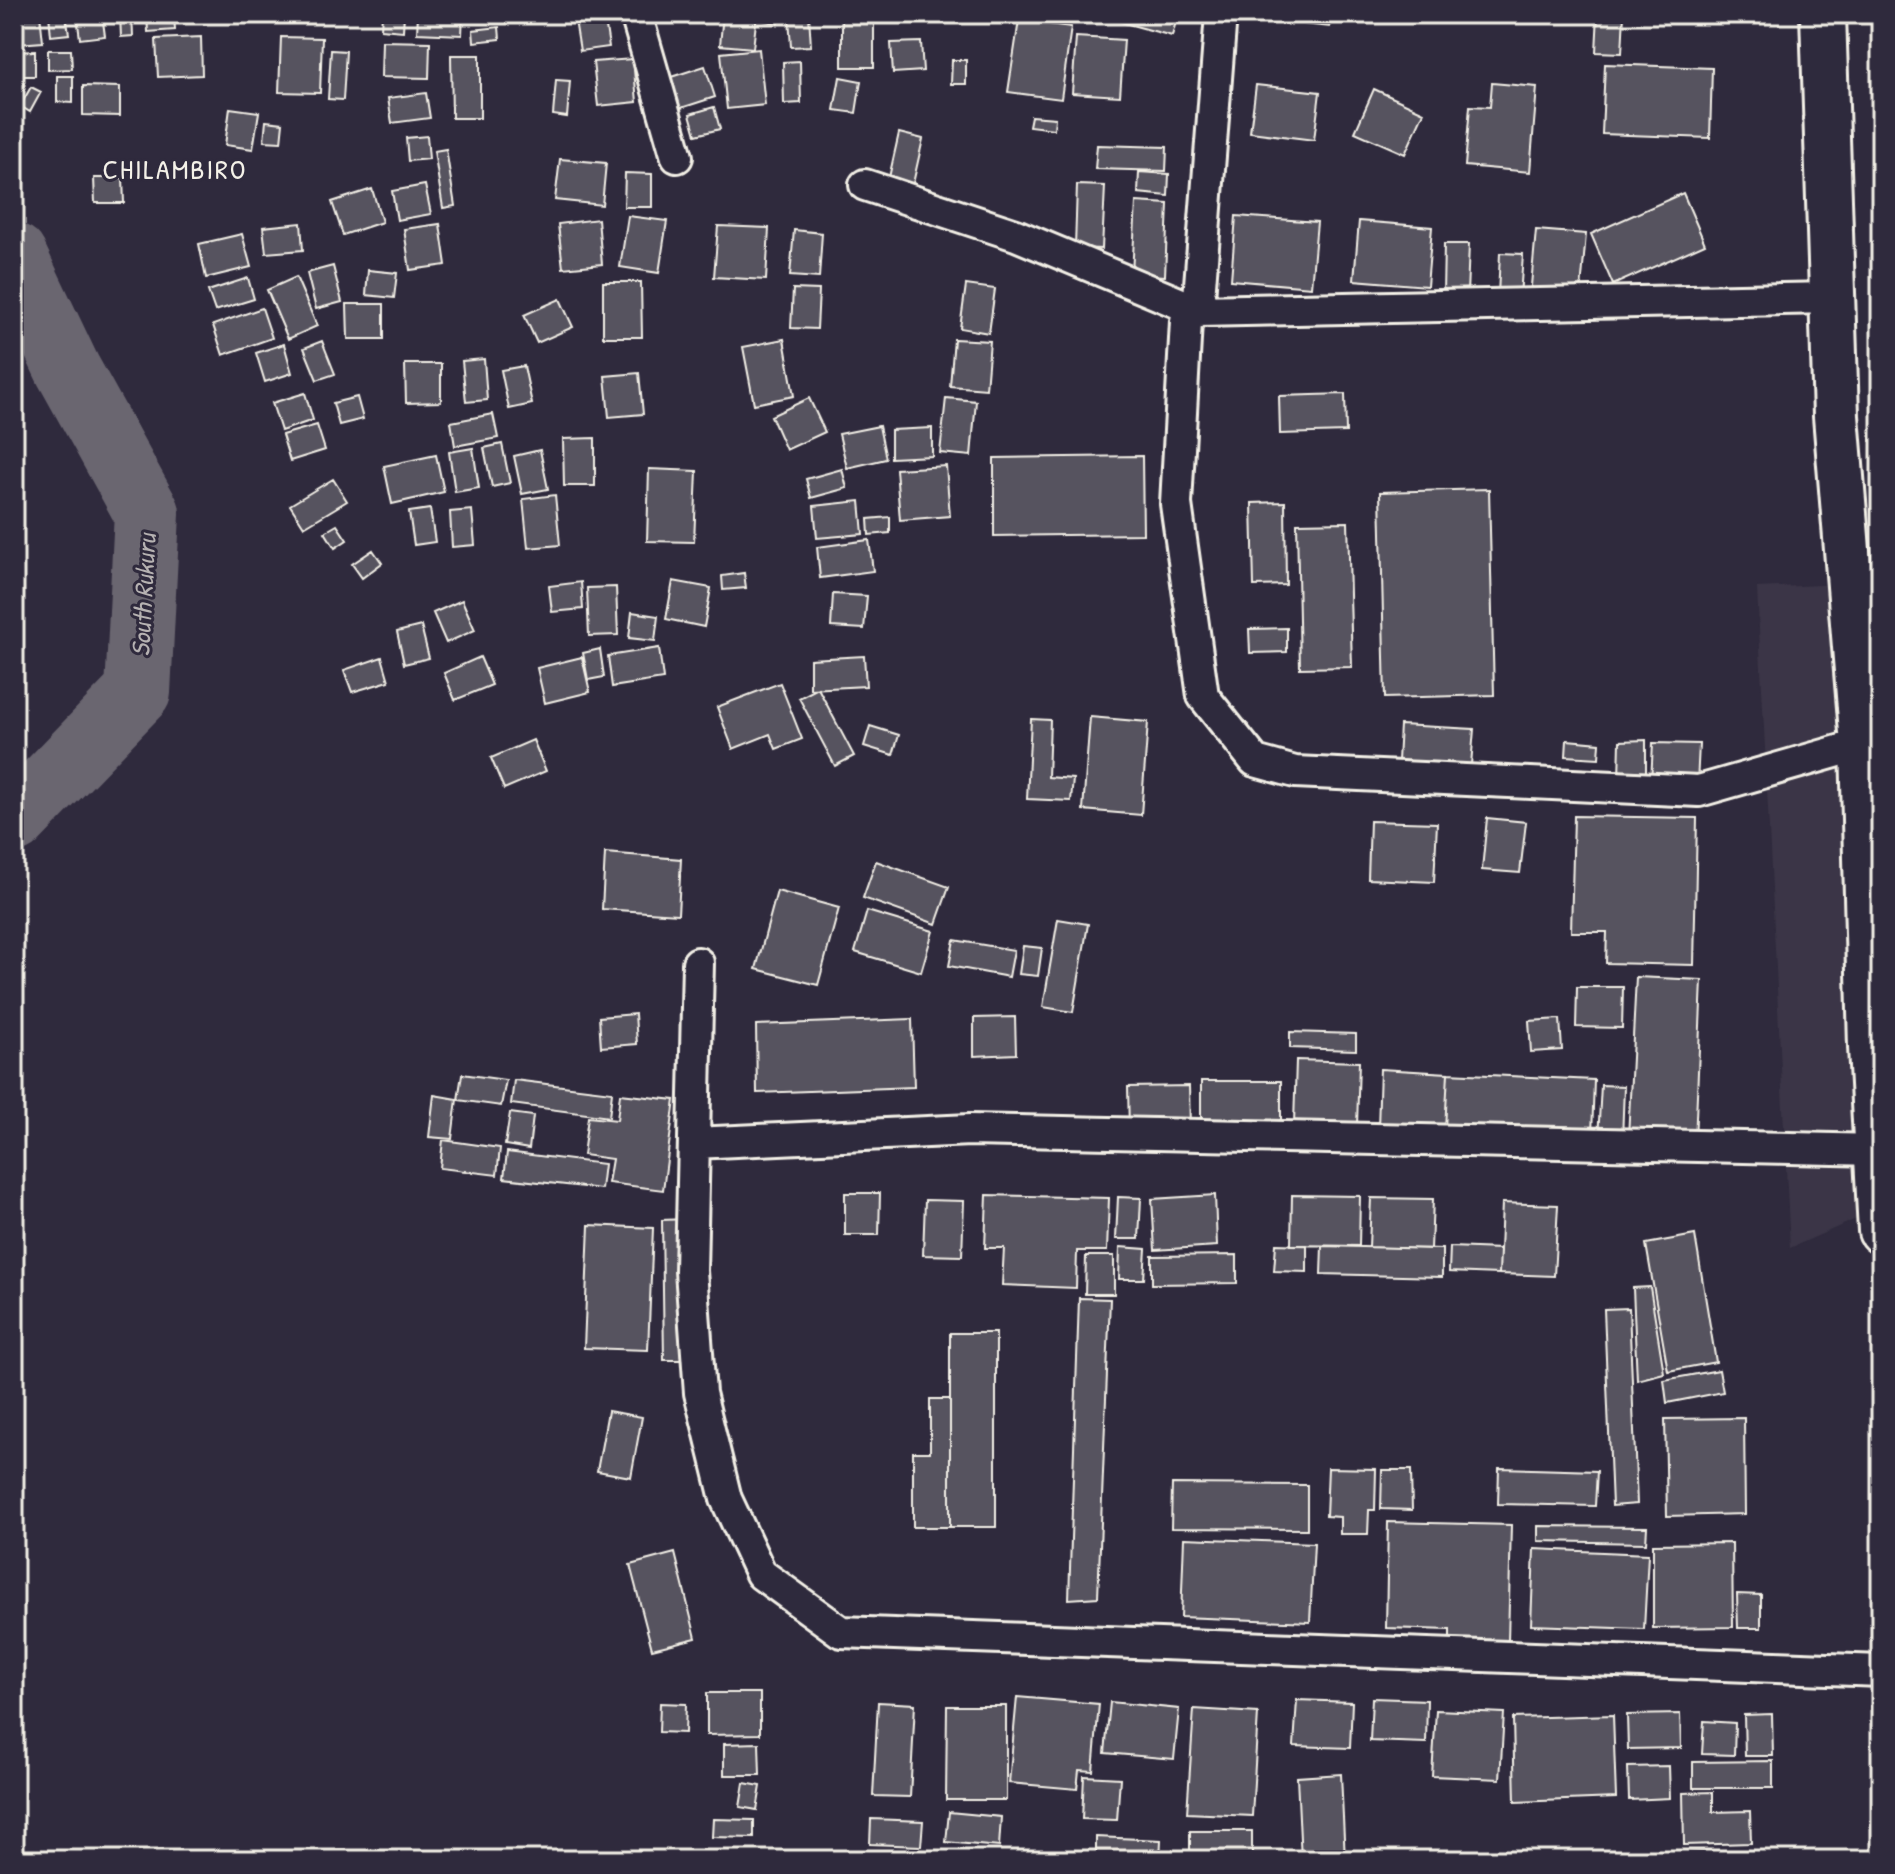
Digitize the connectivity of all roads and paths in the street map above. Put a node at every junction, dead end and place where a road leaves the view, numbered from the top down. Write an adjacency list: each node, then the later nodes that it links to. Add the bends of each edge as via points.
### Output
1 (636, 14): 4 (street)
2 (1221, 14): 7 (street)
3 (1823, 14): 6 (main road)
4 (677, 157)
5 (865, 185): 7 (street, via 1016,235)
6 (1832, 298): 7 (street); 8 (main road, via 1836,416)
7 (1198, 311): 8 (street, via 1186,321 1176,504 1203,696 1255,761 1295,772 1699,791)
8 (1872, 744): 11 (main road, via 1871,1047)
9 (698, 963): 10 (street)
10 (694, 1143): 11 (street, via 970,1130); 13 (street, via 691,1271 700,1393 726,1499 761,1574 841,1632)
11 (1877, 1150): 12 (main road)
12 (1881, 1231)
13 (1881, 1671)

